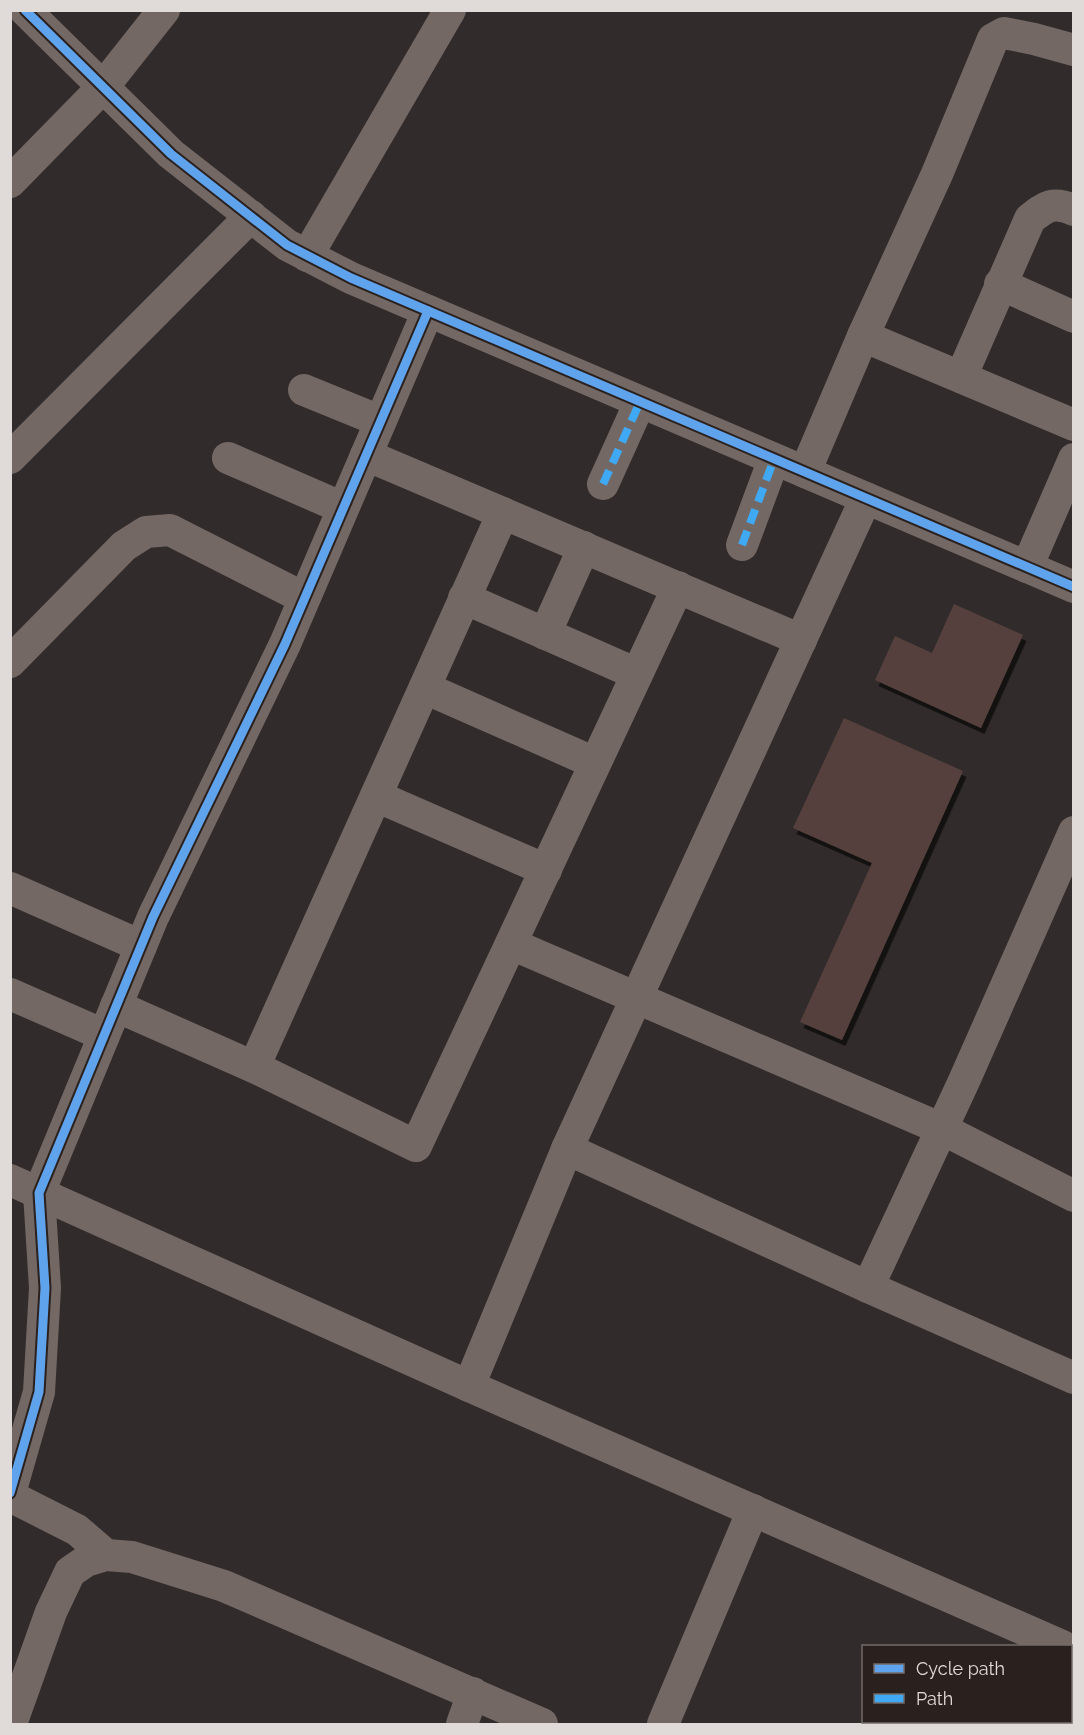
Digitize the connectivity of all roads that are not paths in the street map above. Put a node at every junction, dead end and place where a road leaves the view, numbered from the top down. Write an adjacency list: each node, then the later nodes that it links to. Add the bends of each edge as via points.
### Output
1 (25, 10): 5 (street)
2 (164, 10): 5 (street)
3 (450, 10): 9 (street)
4 (1074, 50): 13 (street, via 1004,33 993,39)
5 (104, 87): 6 (street); 8 (street, via 171,154)
6 (10, 182)
7 (1074, 210): 10 (street, via 1063,205 1045,206 1030,219)
8 (250, 216): 9 (street); 20 (street)
9 (307, 256): 11 (street)
10 (1000, 284): 12 (street); 14 (street)
11 (428, 311): 16 (street); 17 (street)
12 (1074, 317)
13 (863, 336): 14 (street); 24 (street)
14 (961, 377): 18 (street)
15 (304, 390): 17 (street)
16 (640, 402): 22 (street); 25 (street)
17 (380, 421): 19 (street)
18 (1074, 425)
19 (366, 455): 27 (street); 28 (street)
20 (10, 458)
21 (228, 458): 27 (street)
22 (774, 459): 24 (street); 29 (street)
23 (1074, 459): 31 (street)
24 (805, 472): 26 (street)
25 (603, 484)
26 (866, 498): 31 (street); 37 (street)
27 (343, 508): 34 (street)
28 (502, 513): 30 (street); 35 (street)
29 (742, 545)
30 (584, 547): 32 (street); 36 (street)
31 (1027, 567): 33 (street)
32 (678, 587): 37 (street); 39 (street)
33 (1074, 587)
34 (304, 598): 38 (street, via 170,530 146,532 124,546); 47 (street)
35 (464, 598): 36 (street); 40 (street)
36 (545, 634): 39 (street)
37 (801, 640): 49 (street)
38 (10, 662)
39 (637, 674): 41 (street)
40 (424, 688): 41 (street); 42 (street)
41 (595, 763): 44 (street)
42 (376, 796): 44 (street); 52 (street)
43 (1074, 832): 53 (street)
44 (546, 870): 46 (street)
45 (10, 888): 47 (street)
46 (511, 944): 49 (street); 52 (street, via 416,1146)
47 (141, 946): 50 (street)
48 (10, 994): 51 (street)
49 (636, 998): 53 (street); 54 (street)
50 (116, 1006): 51 (street); 52 (street)
51 (104, 1035): 56 (street)
52 (255, 1066)
53 (942, 1130): 57 (street); 58 (street)
54 (567, 1149): 58 (street); 60 (street)
55 (10, 1180): 56 (street)
56 (39, 1193): 60 (street); 61 (street, via 45,1288 39,1392)
57 (1074, 1196)
58 (868, 1287): 59 (street)
59 (1074, 1378)
60 (469, 1386): 62 (street)
61 (10, 1494): 63 (street, via 77,1530)
62 (753, 1510): 64 (street); 69 (street)
63 (106, 1555): 65 (street, via 132,1557 224,1586); 66 (street, via 86,1561 70,1572)
64 (1057, 1645)
65 (473, 1693): 67 (street); 68 (street)
66 (13, 1712)
67 (462, 1725)
68 (542, 1725)
69 (663, 1725)

